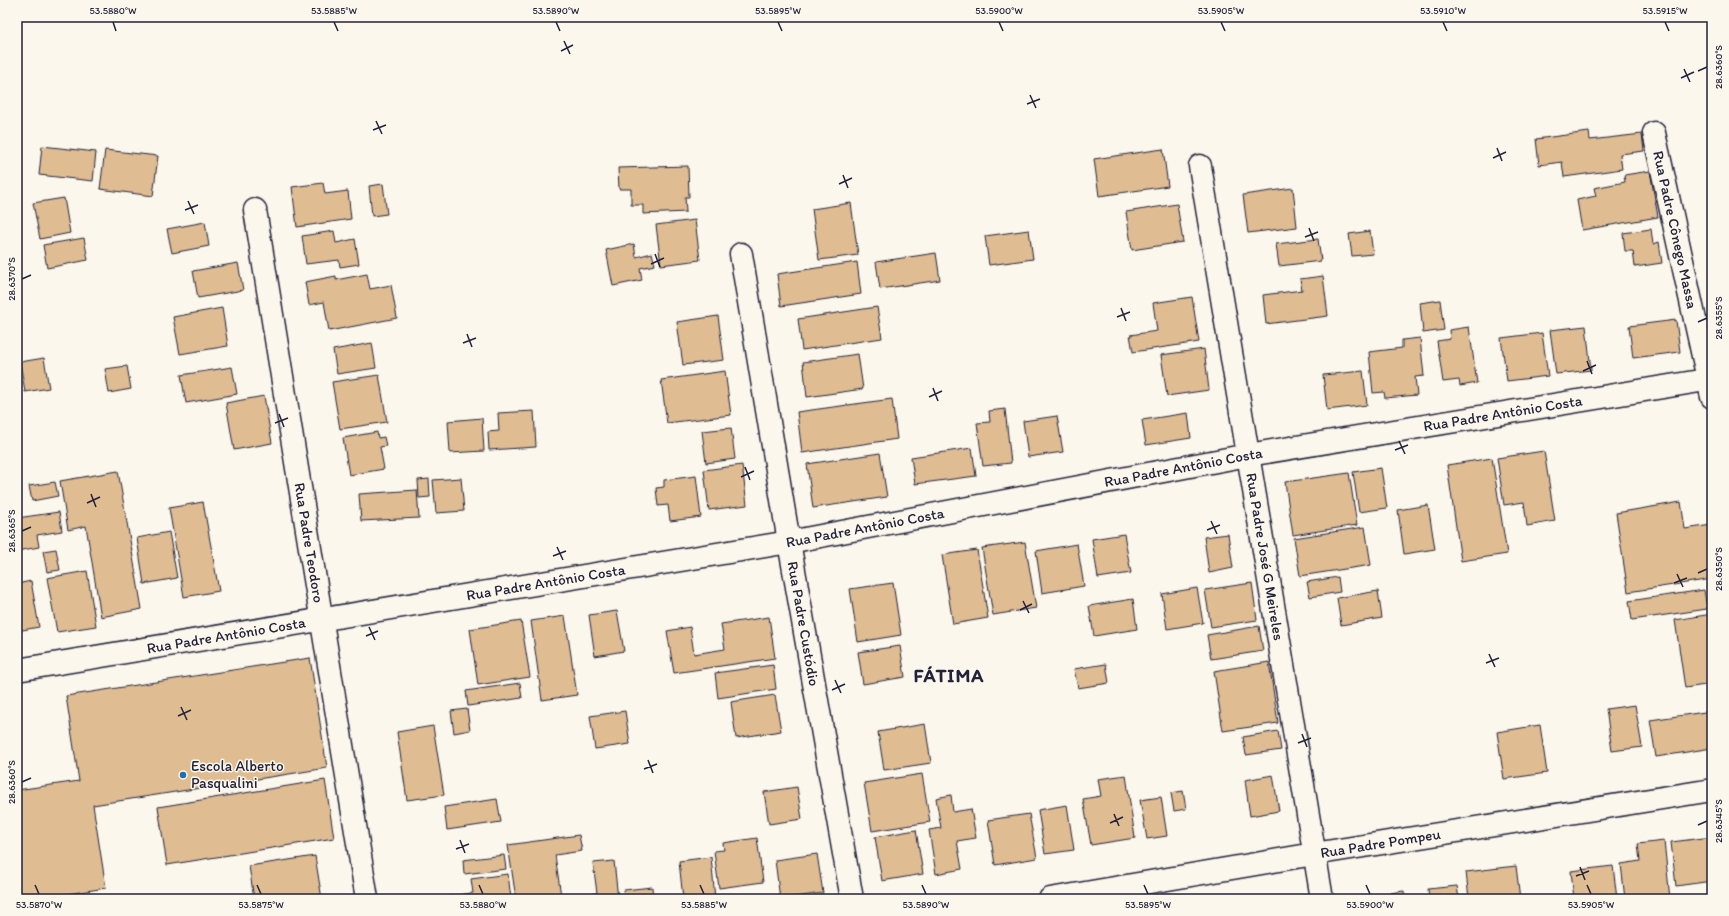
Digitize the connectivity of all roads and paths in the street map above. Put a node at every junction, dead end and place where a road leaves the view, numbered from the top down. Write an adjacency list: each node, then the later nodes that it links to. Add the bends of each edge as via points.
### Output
1 (1654, 134): 5 (street, Rua Padre Cônego Massa)
2 (1200, 166): 6 (street, Rua Padre José G Meireles)
3 (255, 210): 8 (street, Rua Padre Teodoro)
4 (741, 254): 7 (street, Rua Padre Custódio)
5 (1711, 385): 6 (street, Rua Padre Antônio Costa)
6 (1248, 456): 7 (street, Rua Padre Antônio Costa); 11 (street, Rua Padre José G Meireles)
7 (789, 542): 8 (street, Rua Padre Antônio Costa); 13 (street, Rua Padre Custódio)
8 (321, 619): 9 (street, Rua Padre Antônio Costa); 12 (street, Rua Padre Teodoro)
9 (17, 670)
10 (1712, 790): 11 (street, Rua Padre Pompeu)
11 (1314, 854): 14 (street, Rua Padre Pompeu); 15 (street, Rua Padre José G Meireles)
12 (367, 899)
13 (852, 899)
14 (1050, 899)
15 (1322, 899)

